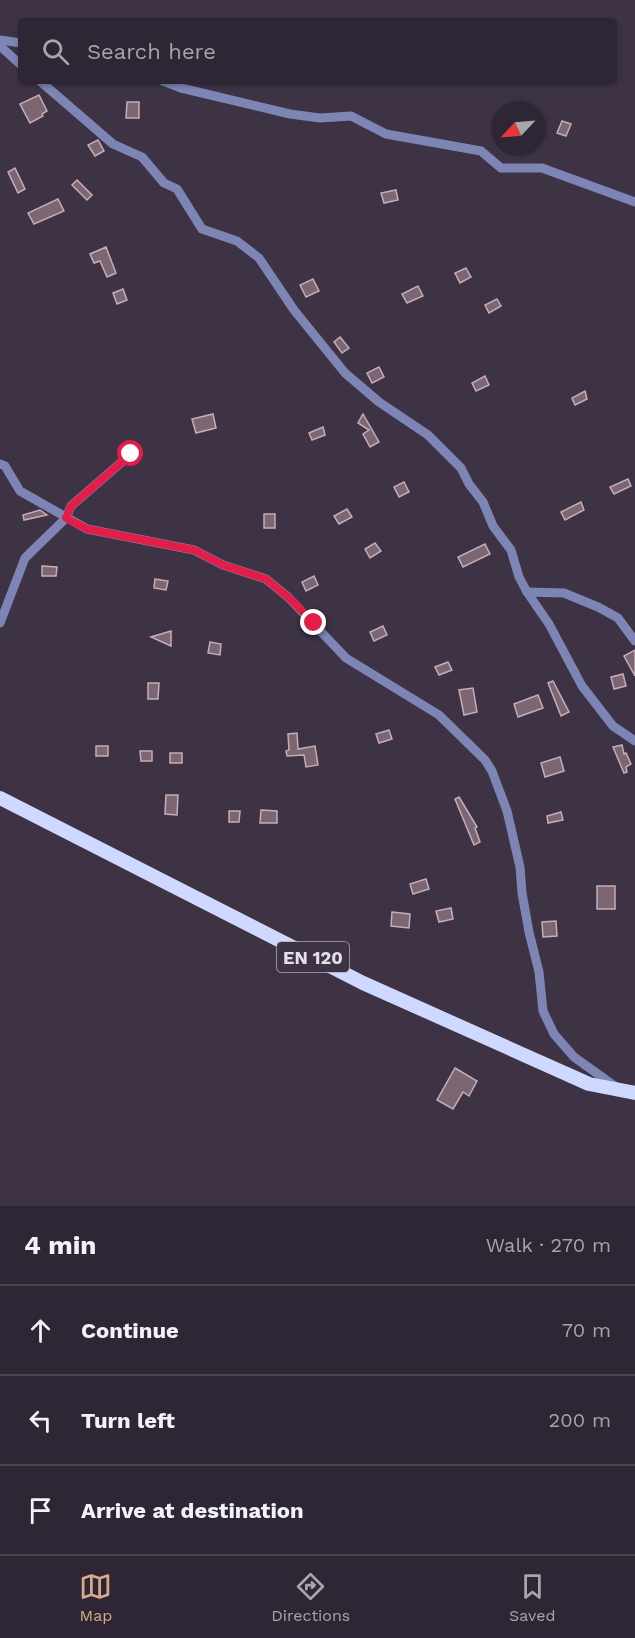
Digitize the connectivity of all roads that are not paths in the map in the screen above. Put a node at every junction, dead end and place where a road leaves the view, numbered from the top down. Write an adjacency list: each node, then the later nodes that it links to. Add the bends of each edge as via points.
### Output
1 (0, 40): 2 (street)
2 (18, 43)
3 (0, 46): 4 (street)
4 (18, 62)
5 (43, 84): 11 (street, via 112,144 142,157 164,183 177,189 202,229 237,241 259,258 294,310 345,373 428,435 461,468 511,550)
6 (171, 84): 7 (street, via 290,114 320,118 351,116 386,134 481,151 501,168 542,168)
7 (635, 202)
8 (131, 454): 10 (street, via 71,506)
9 (0, 464): 10 (street, via 20,491)
10 (66, 518): 12 (street, via 25,558); 16 (street, via 87,529 194,550 223,565 266,579 346,658 439,715 485,760 503,800 512,833 548,1023 574,1057)
11 (527, 592): 13 (street, via 564,593 598,607 618,618); 14 (street, via 582,686 613,726)
12 (0, 623)
13 (635, 641)
14 (635, 741)
15 (0, 798): 16 (main road, EN 120, via 363,983 589,1084)
16 (629, 1093)

